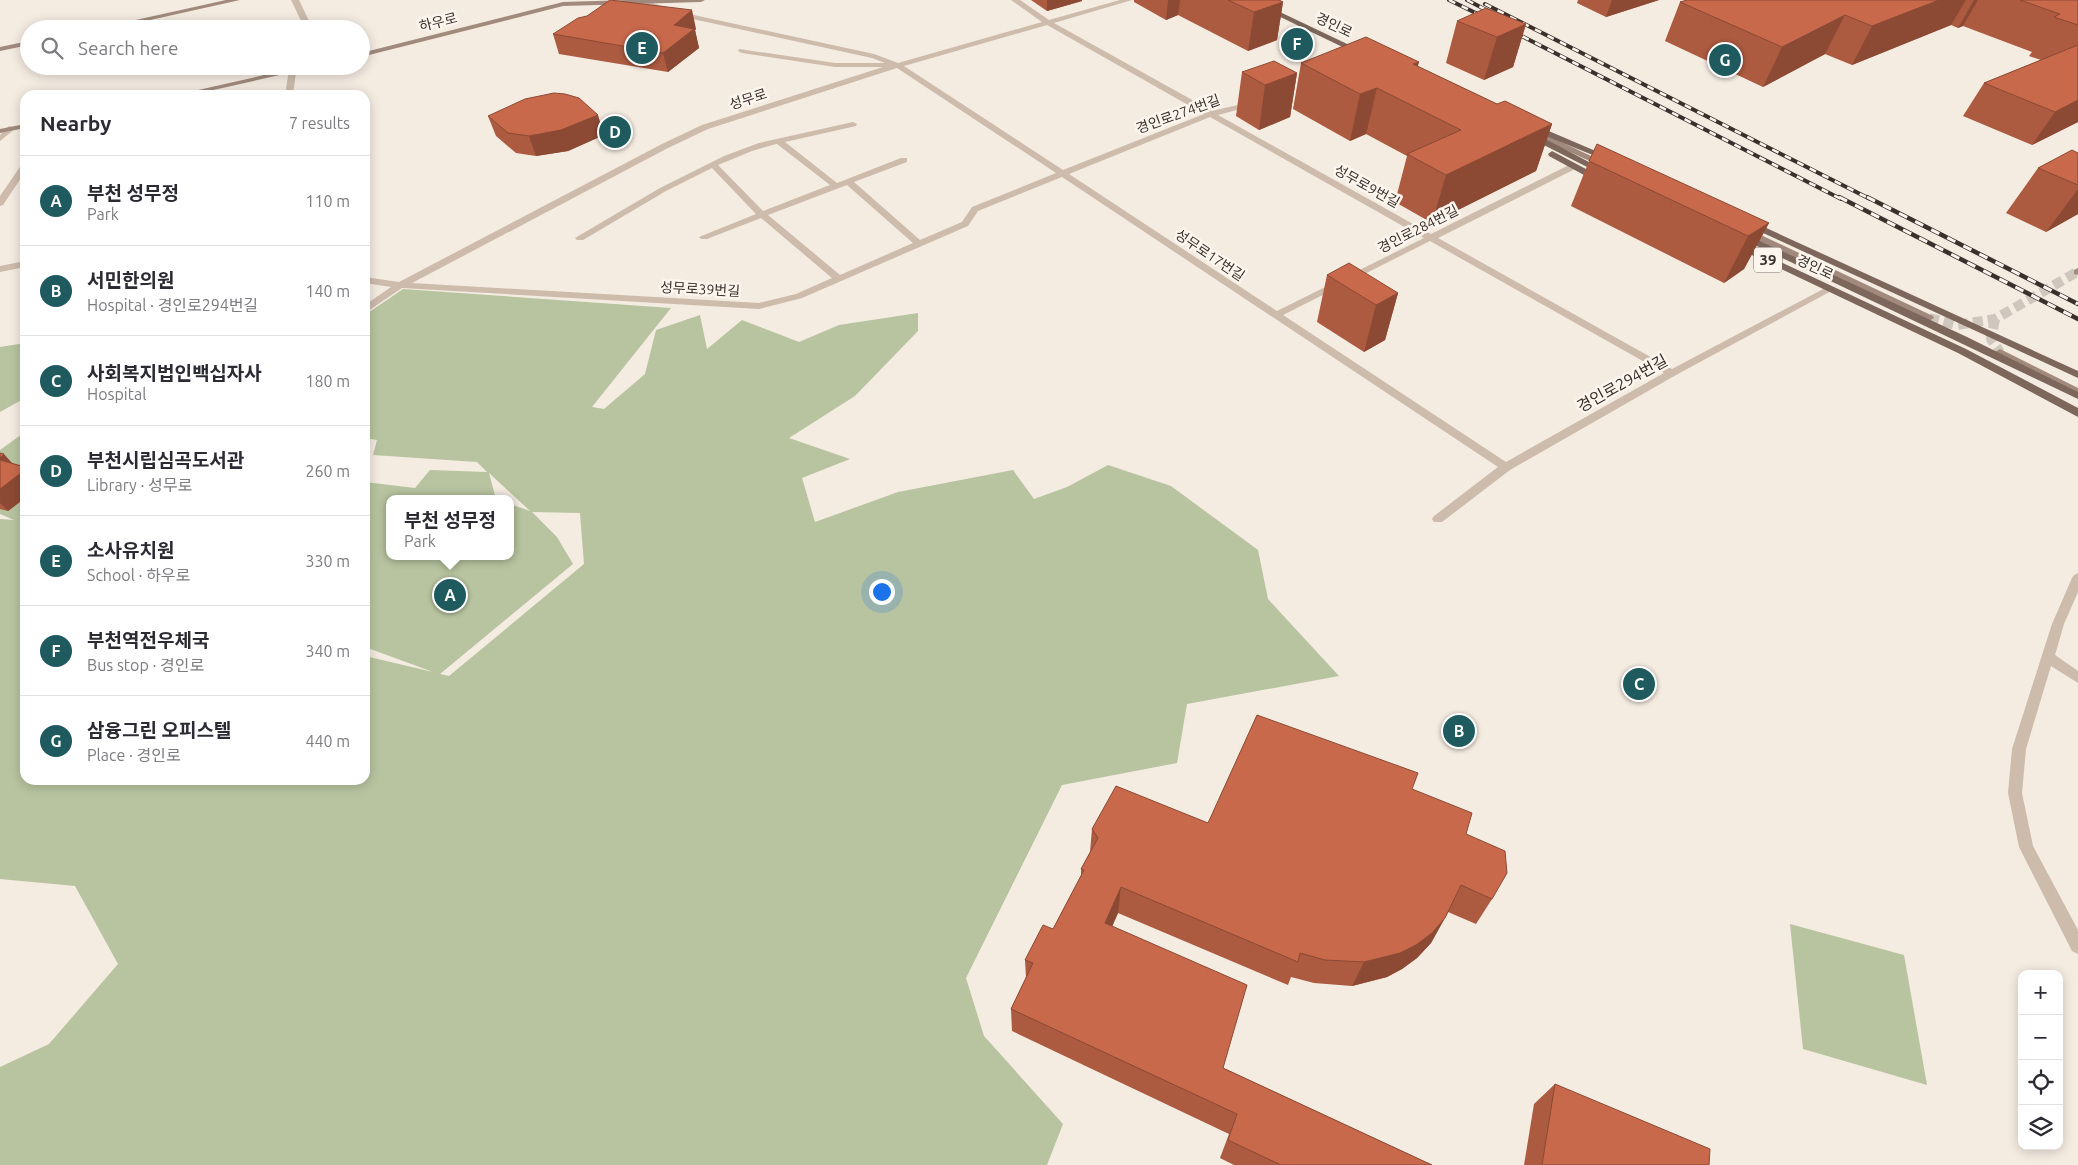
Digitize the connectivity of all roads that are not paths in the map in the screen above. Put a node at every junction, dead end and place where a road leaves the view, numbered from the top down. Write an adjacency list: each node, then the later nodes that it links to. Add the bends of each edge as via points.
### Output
1 (236, 0): 9 (street)
2 (296, 0): 10 (street)
3 (701, 0): 8 (street, 하우로)
4 (1015, 0): 11 (street, 성무로9번길)
5 (1128, 0): 11 (street, 성무로)
6 (1249, 0): 16 (main road, 경인로)
7 (613, 1): 8 (street, 하우로); 15 (street, 하우로, via 563,4)
8 (644, 2): 17 (street, 성무로17번길, via 679,14 874,56)
9 (141, 20)
10 (304, 20)
11 (1048, 22): 17 (street, 성무로); 23 (street, 성무로9번길)
12 (20, 45): 13 (street)
13 (0, 49)
14 (742, 51): 17 (street, via 835,65)
15 (370, 53)
16 (1364, 54)
17 (898, 65): 36 (street, 성무로17번길); 51 (street, 성무로, via 705,127)
18 (277, 75): 20 (street)
19 (292, 75): 21 (street)
20 (204, 90)
21 (290, 90)
22 (1262, 100): 23 (street, 경인로274번길)
23 (1211, 114): 36 (street, 경인로274번길); 44 (street, 성무로9번길)
24 (854, 124): 30 (street)
25 (20, 127): 26 (street)
26 (12, 128): 28 (street); 29 (street)
27 (1523, 130): 33 (main road); 34 (main road); 34 (main road)
28 (0, 131)
29 (0, 139)
30 (779, 141): 32 (street, via 745,150); 38 (street)
31 (904, 160): 37 (street)
32 (714, 164): 41 (street, via 736,191); 45 (street)
33 (1572, 167): 34 (main road); 44 (street, 경인로284번길)
34 (1612, 172)
35 (20, 173): 39 (street)
36 (1063, 174): 40 (street, 경인로274번길); 54 (street, 성무로17번길)
37 (848, 181): 38 (street); 46 (street)
38 (836, 186): 41 (street)
39 (0, 203)
40 (975, 209): 46 (street, 성무로39번길, via 965,224)
41 (763, 214): 43 (street); 49 (street)
42 (1738, 231): 52 (main road, 경인로 / 39); 55 (street); 58 (main road, 경인로 / 39); 60 (main road, 경인로 / 39)
43 (704, 237)
44 (1431, 237): 54 (street, 경인로284번길); 57 (street, 성무로9번길)
45 (580, 238)
46 (919, 244): 49 (street, 성무로39번길)
47 (20, 265): 48 (street)
48 (0, 268)
49 (839, 279): 51 (street, 성무로39번길, via 799,296 758,306)
50 (370, 281): 51 (street, 성무로39번길)
51 (400, 285): 53 (street, 성무로)
52 (1830, 289): 57 (street, 경인로294번길); 61 (main road, 경인로 / 39, via 1962,351)
53 (370, 306)
54 (1276, 315): 62 (street, 성무로17번길)
55 (1929, 318)
56 (2000, 352): 59 (street)
57 (1672, 373): 62 (street, 경인로294번길)
58 (2078, 375)
59 (2078, 392)
60 (2078, 396)
61 (2078, 413)
62 (1506, 468): 63 (street, 경인로294번길)
63 (1438, 519)
64 (2078, 578): 65 (street)
65 (2048, 657): 66 (street); 67 (street, via 2019,749 2015,793 2026,847)
66 (2078, 678)
67 (2078, 946)

